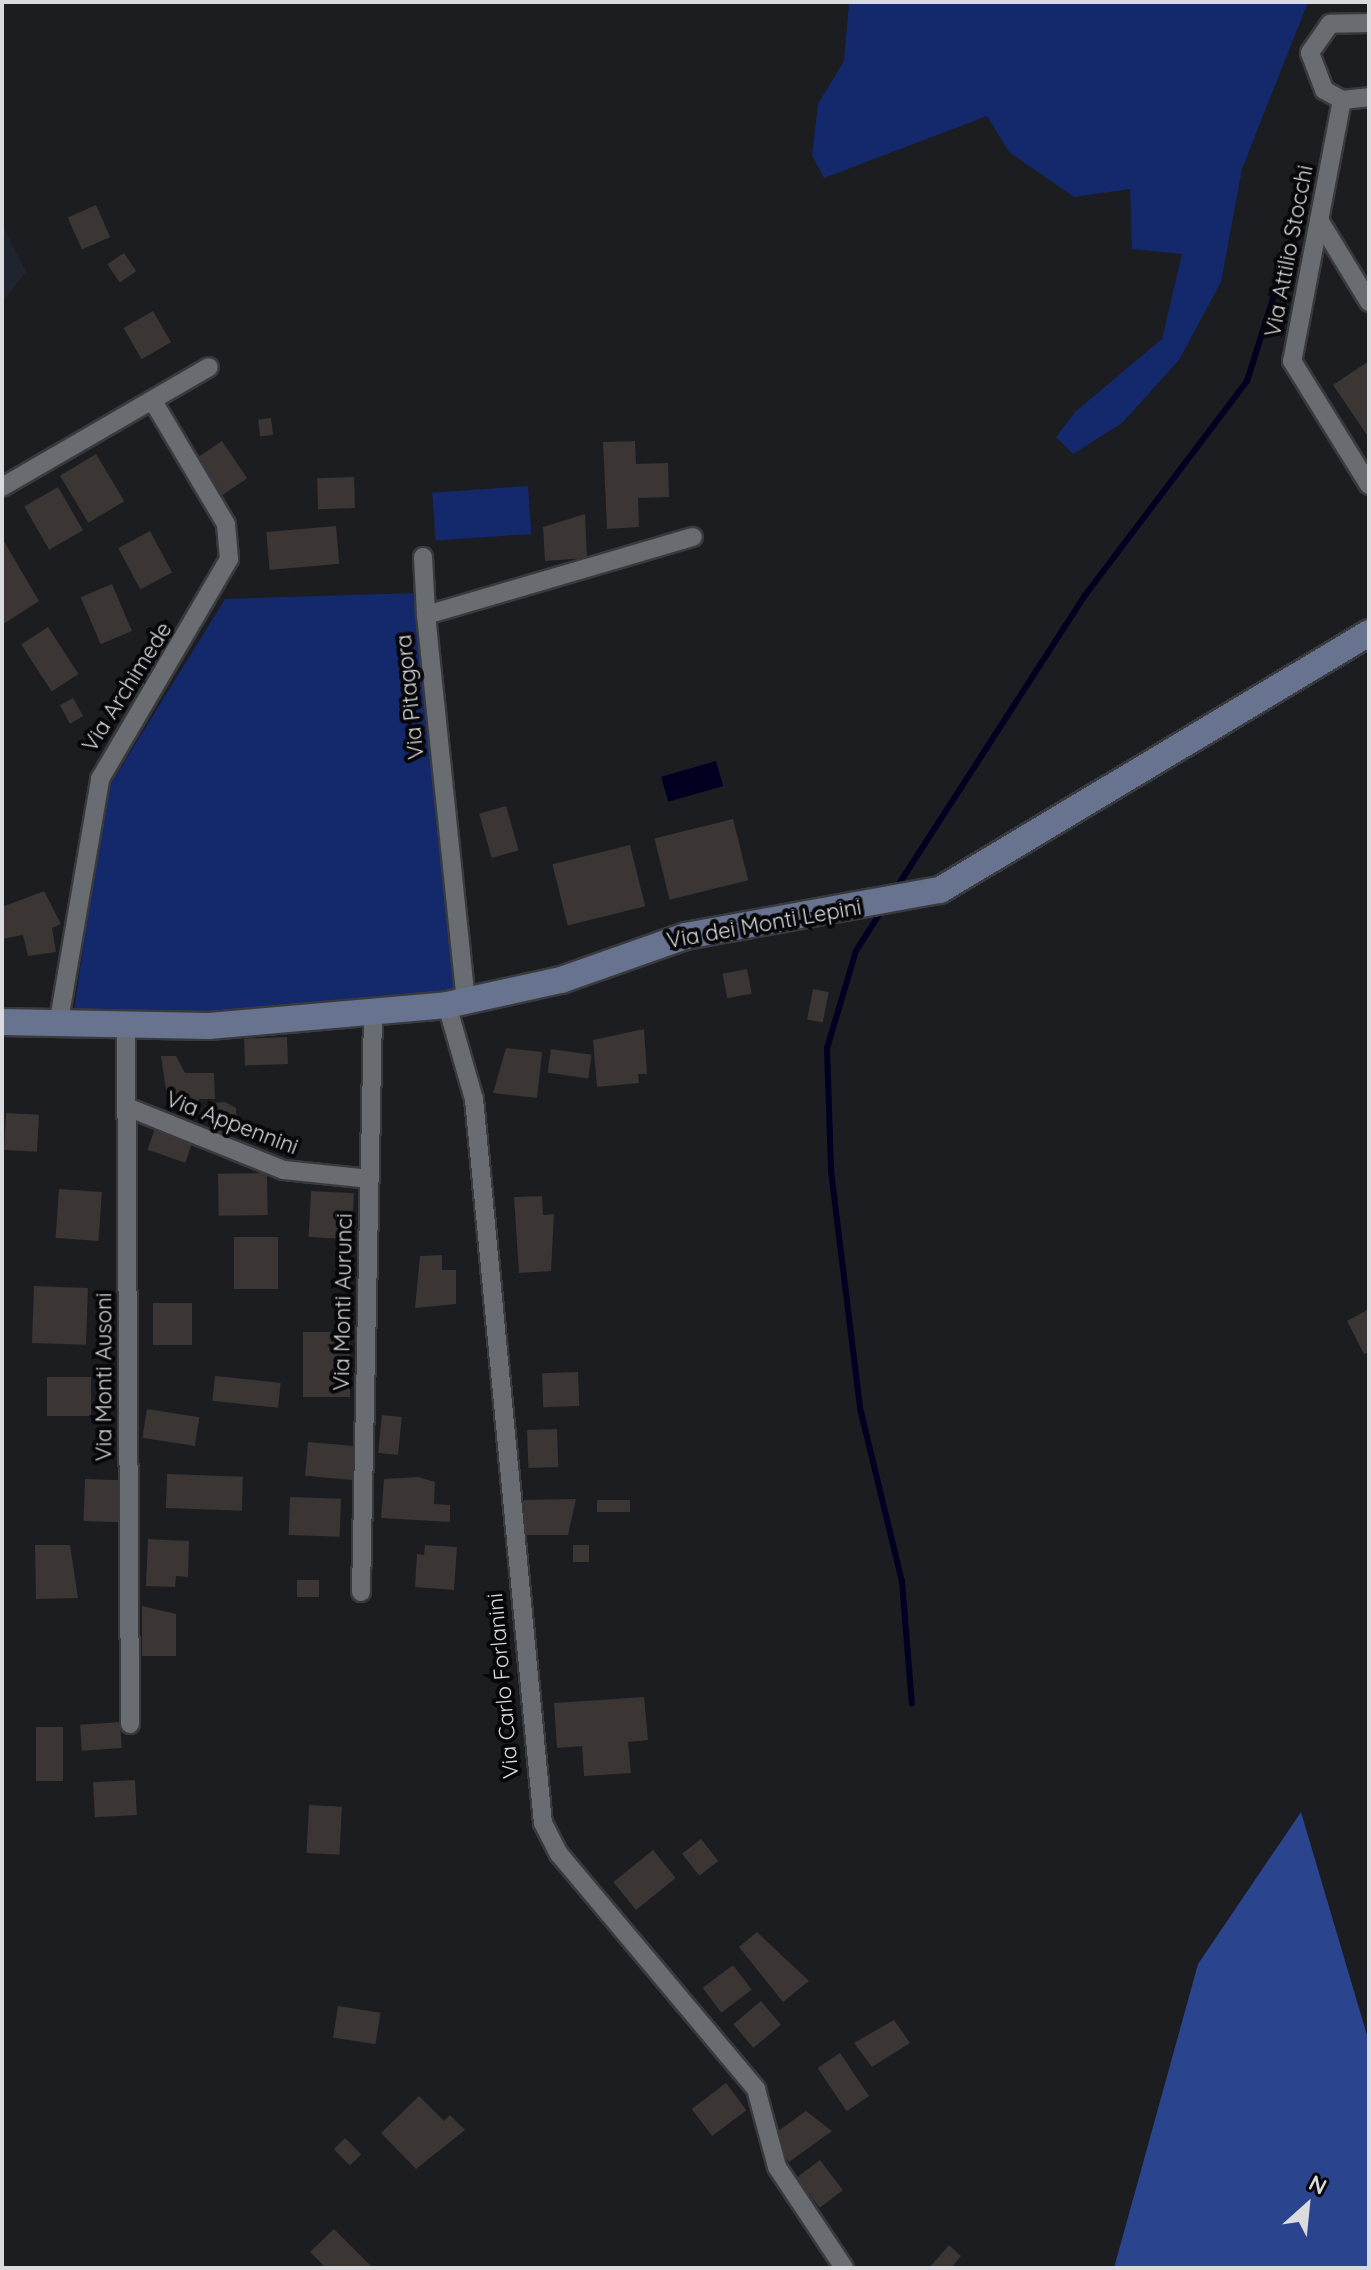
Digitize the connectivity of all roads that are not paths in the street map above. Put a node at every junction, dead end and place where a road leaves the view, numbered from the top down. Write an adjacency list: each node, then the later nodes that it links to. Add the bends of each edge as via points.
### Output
1 (1362, 15): 3 (street, via 1330,24 1310,53 1314,79)
2 (1369, 97): 3 (street)
3 (1342, 100): 4 (street, Via Attilio Stocchi)
4 (1319, 220): 5 (street); 8 (street, Via Attilio Stocchi, via 1292,361)
5 (1369, 302)
6 (209, 367): 7 (street)
7 (153, 401): 9 (street); 17 (street, Via Archimede, via 226,524 231,550 222,583 100,779)
8 (1369, 485)
9 (2, 487)
10 (693, 537): 12 (street, Via Pitagora)
11 (423, 557): 12 (street)
12 (426, 615): 14 (street, Via Pitagora)
13 (1369, 633): 14 (street, Via dei Monti Lepini, via 957,880 888,901 686,936 561,980)
14 (456, 1003): 15 (street, Via dei Monti Lepini); 23 (street, Via Carlo Forlanini, via 474,1099 543,1823 559,1854 756,2089 777,2167)
15 (373, 1012): 18 (street, Via dei Monti Lepini); 20 (street, Via Monti Aurunci)
16 (2, 1022): 17 (street, Via dei Monti Lepini)
17 (58, 1026): 18 (street, Via dei Monti Lepini)
18 (126, 1029): 19 (street, Via Monti Ausoni)
19 (127, 1107): 20 (street, Via Appennini, via 284,1170); 22 (street, Via Monti Ausoni)
20 (370, 1179): 21 (street, Via Monti Aurunci)
21 (361, 1592)
22 (130, 1724)
23 (844, 2268)

